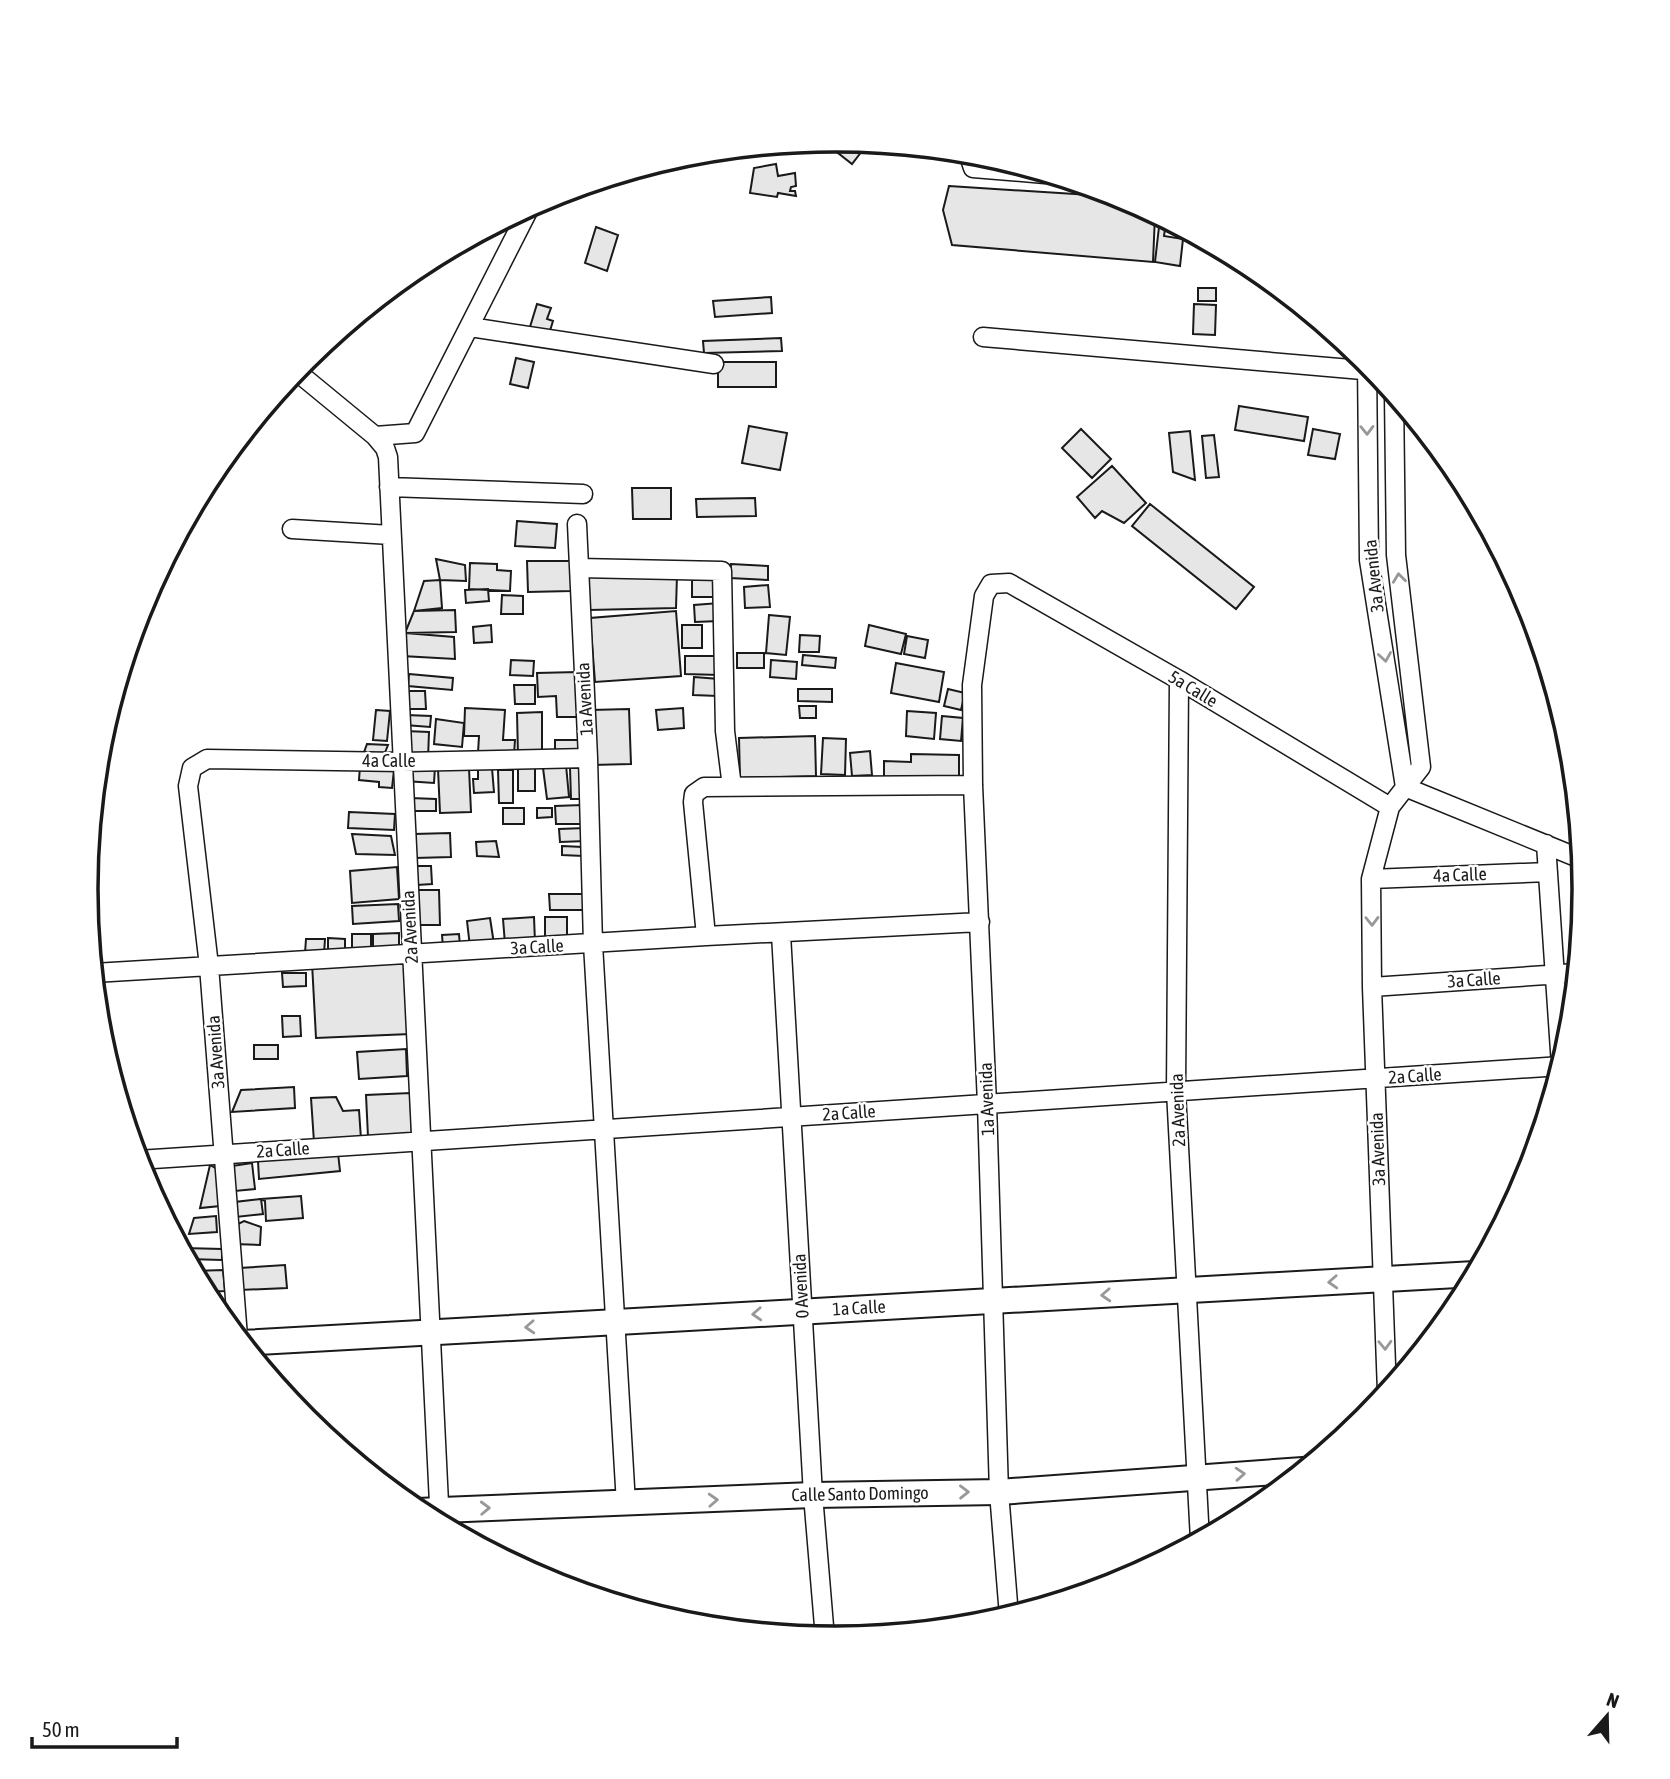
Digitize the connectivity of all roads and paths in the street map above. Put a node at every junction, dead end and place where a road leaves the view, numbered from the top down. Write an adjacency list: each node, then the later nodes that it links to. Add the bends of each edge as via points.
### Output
1 (522, 223): 2 (street)
2 (470, 327): 4 (street); 9 (street, via 415,433)
3 (983, 337): 5 (street)
4 (714, 364)
5 (1355, 367)
6 (305, 378): 9 (street, 2a Avenida)
7 (1369, 382): 23 (street, 3a Avenida, one-way to 23, via 1369,560)
8 (1394, 410): 23 (street, 3a Avenida, one-way to 8, via 1421,767 1396,555)
9 (375, 436): 10 (street, 2a Avenida, via 388,457)
10 (389, 487): 11 (street); 14 (street, 2a Avenida)
11 (583, 494)
12 (577, 524): 15 (street, 1a Avenida)
13 (292, 529): 14 (street)
14 (391, 535): 19 (street, 2a Avenida)
15 (579, 568): 18 (street, 1a Avenida); 22 (street, via 722,571 725,731)
16 (991, 584): 17 (street, 5a Calle, via 1009,583); 21 (street, 1a Avenida, via 984,596 972,685)
17 (1179, 681): 24 (street, 5a Calle); 42 (street, 2a Avenida)
18 (588, 758): 19 (street, 4a Calle); 32 (street, 1a Avenida)
19 (402, 762): 20 (street, 4a Calle, via 207,759); 33 (street, 2a Avenida)
20 (192, 768): 34 (street, 3a Avenida, via 188,786)
21 (973, 785): 22 (street); 29 (street, 1a Avenida)
22 (732, 787): 31 (street, via 704,787 692,802)
23 (1405, 787): 24 (street, 3a Avenida); 25 (street)
24 (1390, 807): 28 (street, 3a Avenida)
25 (1546, 844): 26 (street); 27 (street)
26 (1571, 855)
27 (1548, 872): 28 (street, 4a Calle); 37 (street)
28 (1371, 879): 38 (street, 3a Avenida, one-way to 38)
29 (980, 922): 30 (street, 3a Calle); 43 (street, 1a Avenida)
30 (781, 933): 31 (street, 3a Calle); 44 (street, 0 Avenida)
31 (706, 936): 32 (street, 3a Calle)
32 (593, 944): 33 (street, 3a Calle); 45 (street, 1a Avenida)
33 (411, 954): 34 (street, 3a Calle); 46 (street, 2a Avenida)
34 (209, 966): 35 (street, 3a Calle); 47 (street, 3a Avenida)
35 (103, 972)
36 (1567, 974): 37 (street, 3a Calle)
37 (1555, 975): 38 (street, 3a Calle); 39 (street)
38 (1372, 986): 41 (street, 3a Avenida)
39 (1559, 1030)
40 (1550, 1067): 41 (street, 2a Calle)
41 (1376, 1078): 42 (street, 2a Calle); 50 (street, 3a Avenida)
42 (1177, 1091): 43 (street, 2a Calle); 51 (street, 2a Avenida)
43 (987, 1104): 44 (street, 2a Calle); 52 (street, 1a Avenida)
44 (792, 1116): 45 (street, 2a Calle); 53 (street, 0 Avenida)
45 (605, 1129): 46 (street, 2a Calle); 55 (street, 1a Avenida)
46 (421, 1141): 47 (street, 2a Calle); 56 (street, 2a Avenida)
47 (223, 1154): 48 (street, 2a Calle); 54 (street, 3a Avenida)
48 (149, 1159)
49 (1463, 1275): 50 (main road, 1a Calle)
50 (1383, 1279): 51 (main road, 1a Calle, one-way to 51); 58 (street, 3a Avenida, one-way to 58)
51 (1186, 1290): 52 (main road, 1a Calle, one-way to 52); 60 (street, 2a Avenida)
52 (993, 1301): 53 (main road, 1a Calle); 61 (street, 1a Avenida)
53 (803, 1312): 55 (main road, 1a Calle, one-way to 55); 62 (street, 0 Avenida)
54 (237, 1319)
55 (615, 1322): 56 (main road, 1a Calle, one-way to 56); 63 (street, 1a Avenida)
56 (430, 1332): 57 (main road, 1a Calle); 64 (street, 2a Avenida)
57 (254, 1342)
58 (1386, 1378)
59 (1288, 1471): 60 (main road, Calle Santo Domingo, one-way to 59)
60 (1196, 1477): 61 (main road, Calle Santo Domingo); 66 (street, 2a Avenida)
61 (999, 1492): 62 (main road, Calle Santo Domingo, one-way to 61); 67 (street, 1a Avenida)
62 (813, 1495): 63 (main road, Calle Santo Domingo, one-way to 62); 68 (street, 0 Avenida)
63 (626, 1504): 65 (main road, Calle Santo Domingo, one-way to 63)
64 (432, 1506)
65 (445, 1514)
66 (1199, 1530)
67 (1008, 1605)
68 (824, 1626)

